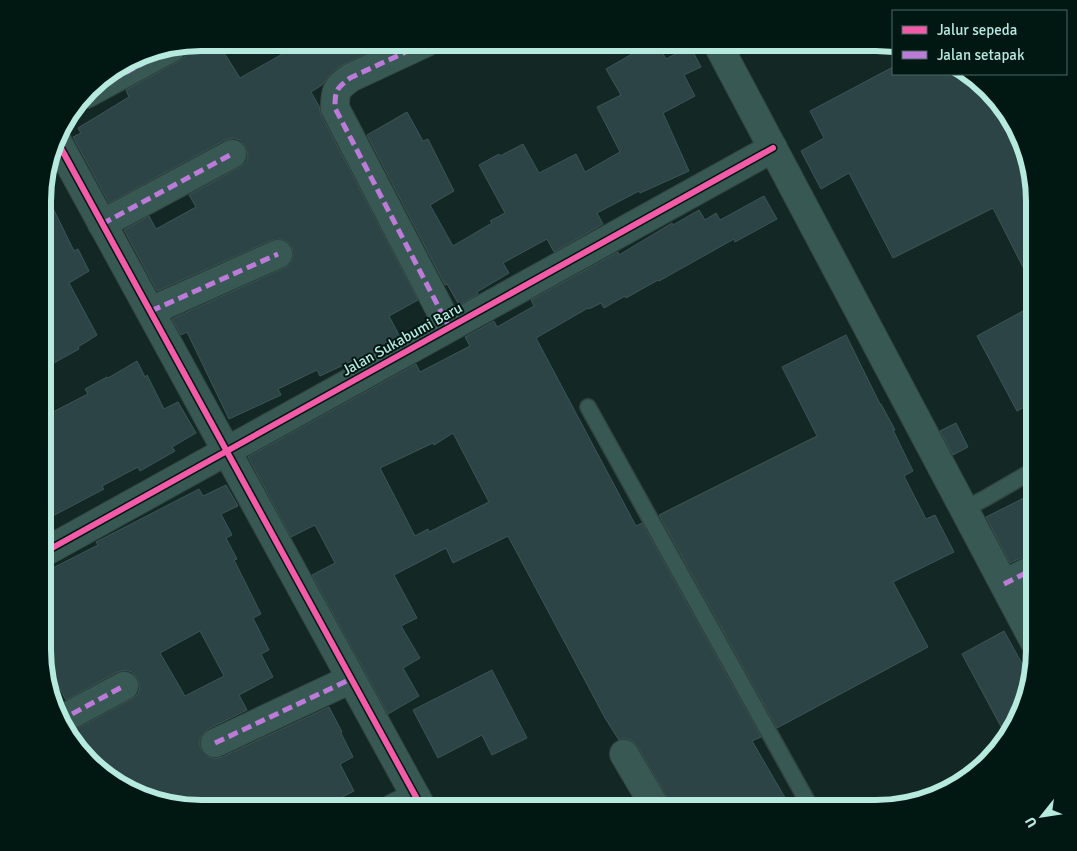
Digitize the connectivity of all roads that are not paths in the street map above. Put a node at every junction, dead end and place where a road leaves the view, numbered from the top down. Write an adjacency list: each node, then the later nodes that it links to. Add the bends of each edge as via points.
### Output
1 (408, 51): 11 (street, via 350,78 335,95 335,108)
2 (722, 52): 6 (street)
3 (140, 65): 4 (street)
4 (115, 78)
5 (61, 148): 8 (street)
6 (773, 148): 11 (street, Jalan Sukabumi Baru); 15 (street)
7 (232, 154): 8 (street)
8 (102, 224): 10 (street)
9 (278, 254): 10 (street)
10 (151, 311): 13 (street)
11 (450, 327): 13 (street, Jalan Sukabumi Baru)
12 (588, 407): 27 (lane)
13 (226, 450): 16 (street, Jalan Sukabumi Baru); 20 (street)
14 (1025, 475): 15 (lane)
15 (964, 509): 18 (street)
16 (52, 548)
17 (1025, 573): 18 (street)
18 (1004, 584): 19 (street)
19 (1025, 624)
20 (351, 679): 23 (street); 25 (street)
21 (124, 686): 22 (street)
22 (67, 717)
23 (215, 743)
24 (624, 754): 26 (street)
25 (409, 799)
26 (651, 800)
27 (806, 800)

